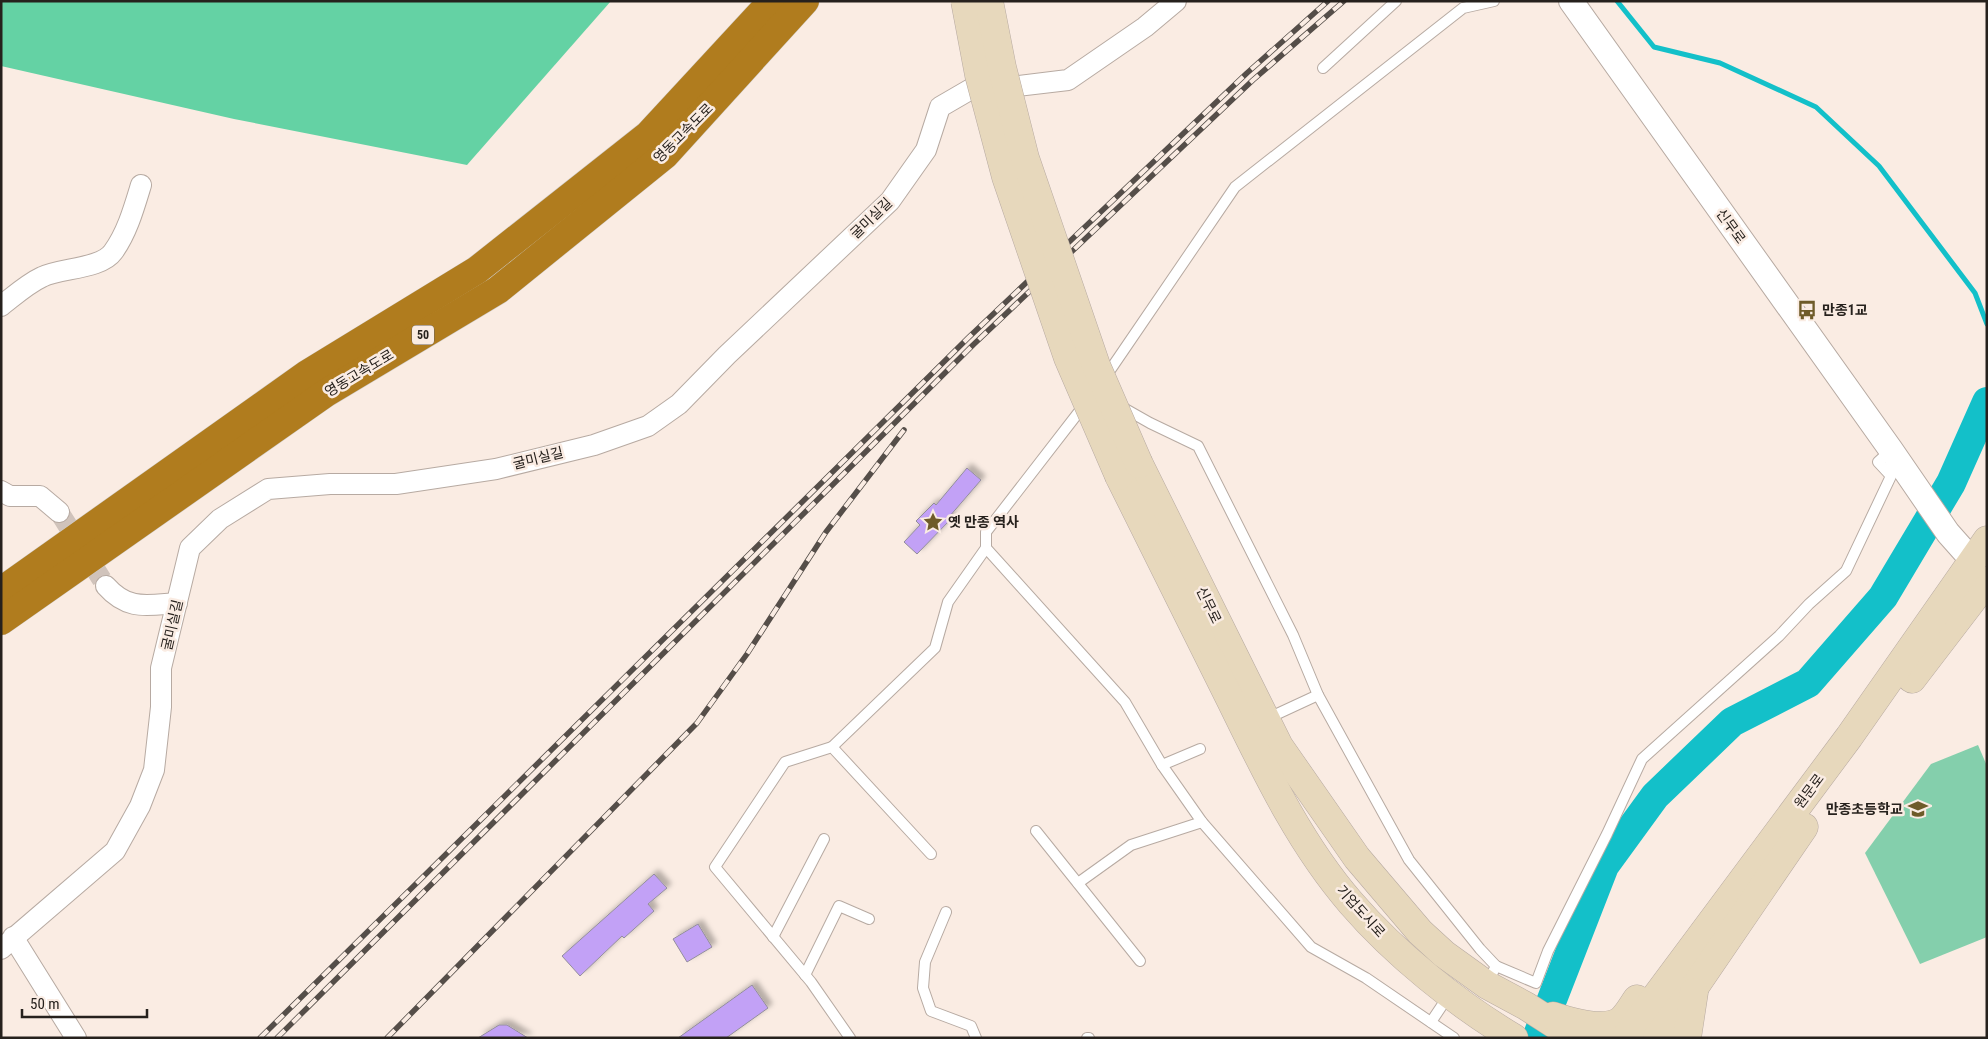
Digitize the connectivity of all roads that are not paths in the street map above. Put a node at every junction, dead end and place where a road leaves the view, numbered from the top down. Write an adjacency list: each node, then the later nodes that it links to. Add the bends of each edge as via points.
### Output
1 (772, 1): 20 (highway, 영동고속도로 / 50, via 648,135 476,270 307,374)
2 (805, 1): 22 (highway, 영동고속도로 / 50, via 665,155 498,290 326,393)
3 (965, 1): 14 (main road, bridge, via 979,75 1006,176 1068,358)
4 (989, 1): 14 (main road, bridge, via 1002,67 1031,176)
5 (1176, 1): 21 (street, 굴미실길, via 1145,27 1068,80 971,89 940,107 926,150 890,201 679,404 648,426 594,445 496,469 396,484 330,484 268,489 220,519 190,548)
6 (1396, 1): 9 (lane)
7 (1494, 1): 12 (lane, via 1463,8 1235,187)
8 (1571, 1): 13 (street, 신무로)
9 (1323, 68)
10 (141, 185): 11 (street, via 129,222 112,254 93,265 42,277)
11 (1, 306)
12 (1095, 391): 17 (lane, via 986,532); 23 (lane, via 1198,446 1292,634)
13 (1891, 450): 18 (street, 신무로, via 1948,533); 40 (lane, via 1878,462 1891,476 1846,571 1764,650 1642,759 1548,951 1536,983)
14 (1129, 470): 27 (main road, 신무로)
15 (1, 492): 16 (street, via 10,496 40,496)
16 (58, 512)
17 (986, 548): 25 (lane, via 948,602 935,648); 28 (lane, via 1125,702)
18 (1983, 563): 41 (main road, 원문로); 45 (main road, 원문로, via 1765,849 1743,861 1622,1020)
19 (106, 586): 21 (street, via 116,598 136,605)
20 (1, 591)
21 (177, 603): 37 (street, 굴미실길, via 161,668 161,707 154,770 140,806 115,851)
22 (1, 621)
23 (1318, 695): 24 (lane); 40 (lane, via 1409,860 1480,950)
24 (1277, 714)
25 (832, 747): 32 (lane); 36 (lane, via 786,762 715,867)
26 (1200, 749): 28 (lane)
27 (1269, 750): 40 (main road, via 1420,932 1444,954); 42 (main road, 기업도시로, via 1288,813 1323,867 1379,933)
28 (1162, 765): 29 (lane)
29 (1202, 822): 33 (lane, via 1131,845); 44 (lane, via 1311,947 1366,978)
30 (1036, 831): 33 (lane)
31 (824, 839): 36 (lane)
32 (931, 854)
33 (1078, 883): 38 (lane)
34 (946, 912): 49 (lane, via 925,962 923,988 931,1011 971,1026)
35 (869, 919): 39 (lane, via 839,906)
36 (773, 937): 39 (lane)
37 (7, 943): 47 (street, 굴미실길)
38 (1140, 961)
39 (805, 974): 48 (lane)
40 (1491, 976): 43 (main road)
41 (1694, 988): 52 (main road, 원문로); 53 (main road)
42 (1450, 993): 44 (lane); 46 (main road, 기업도시로)
43 (1526, 1006): 45 (main road, via 1577,1025); 51 (main road)
44 (1431, 1022): 50 (lane)
45 (1618, 1031)
46 (1509, 1036)
47 (76, 1038)
48 (850, 1038)
49 (976, 1038)
50 (1454, 1038)
51 (1576, 1038)
52 (1657, 1038)
53 (1687, 1038)

